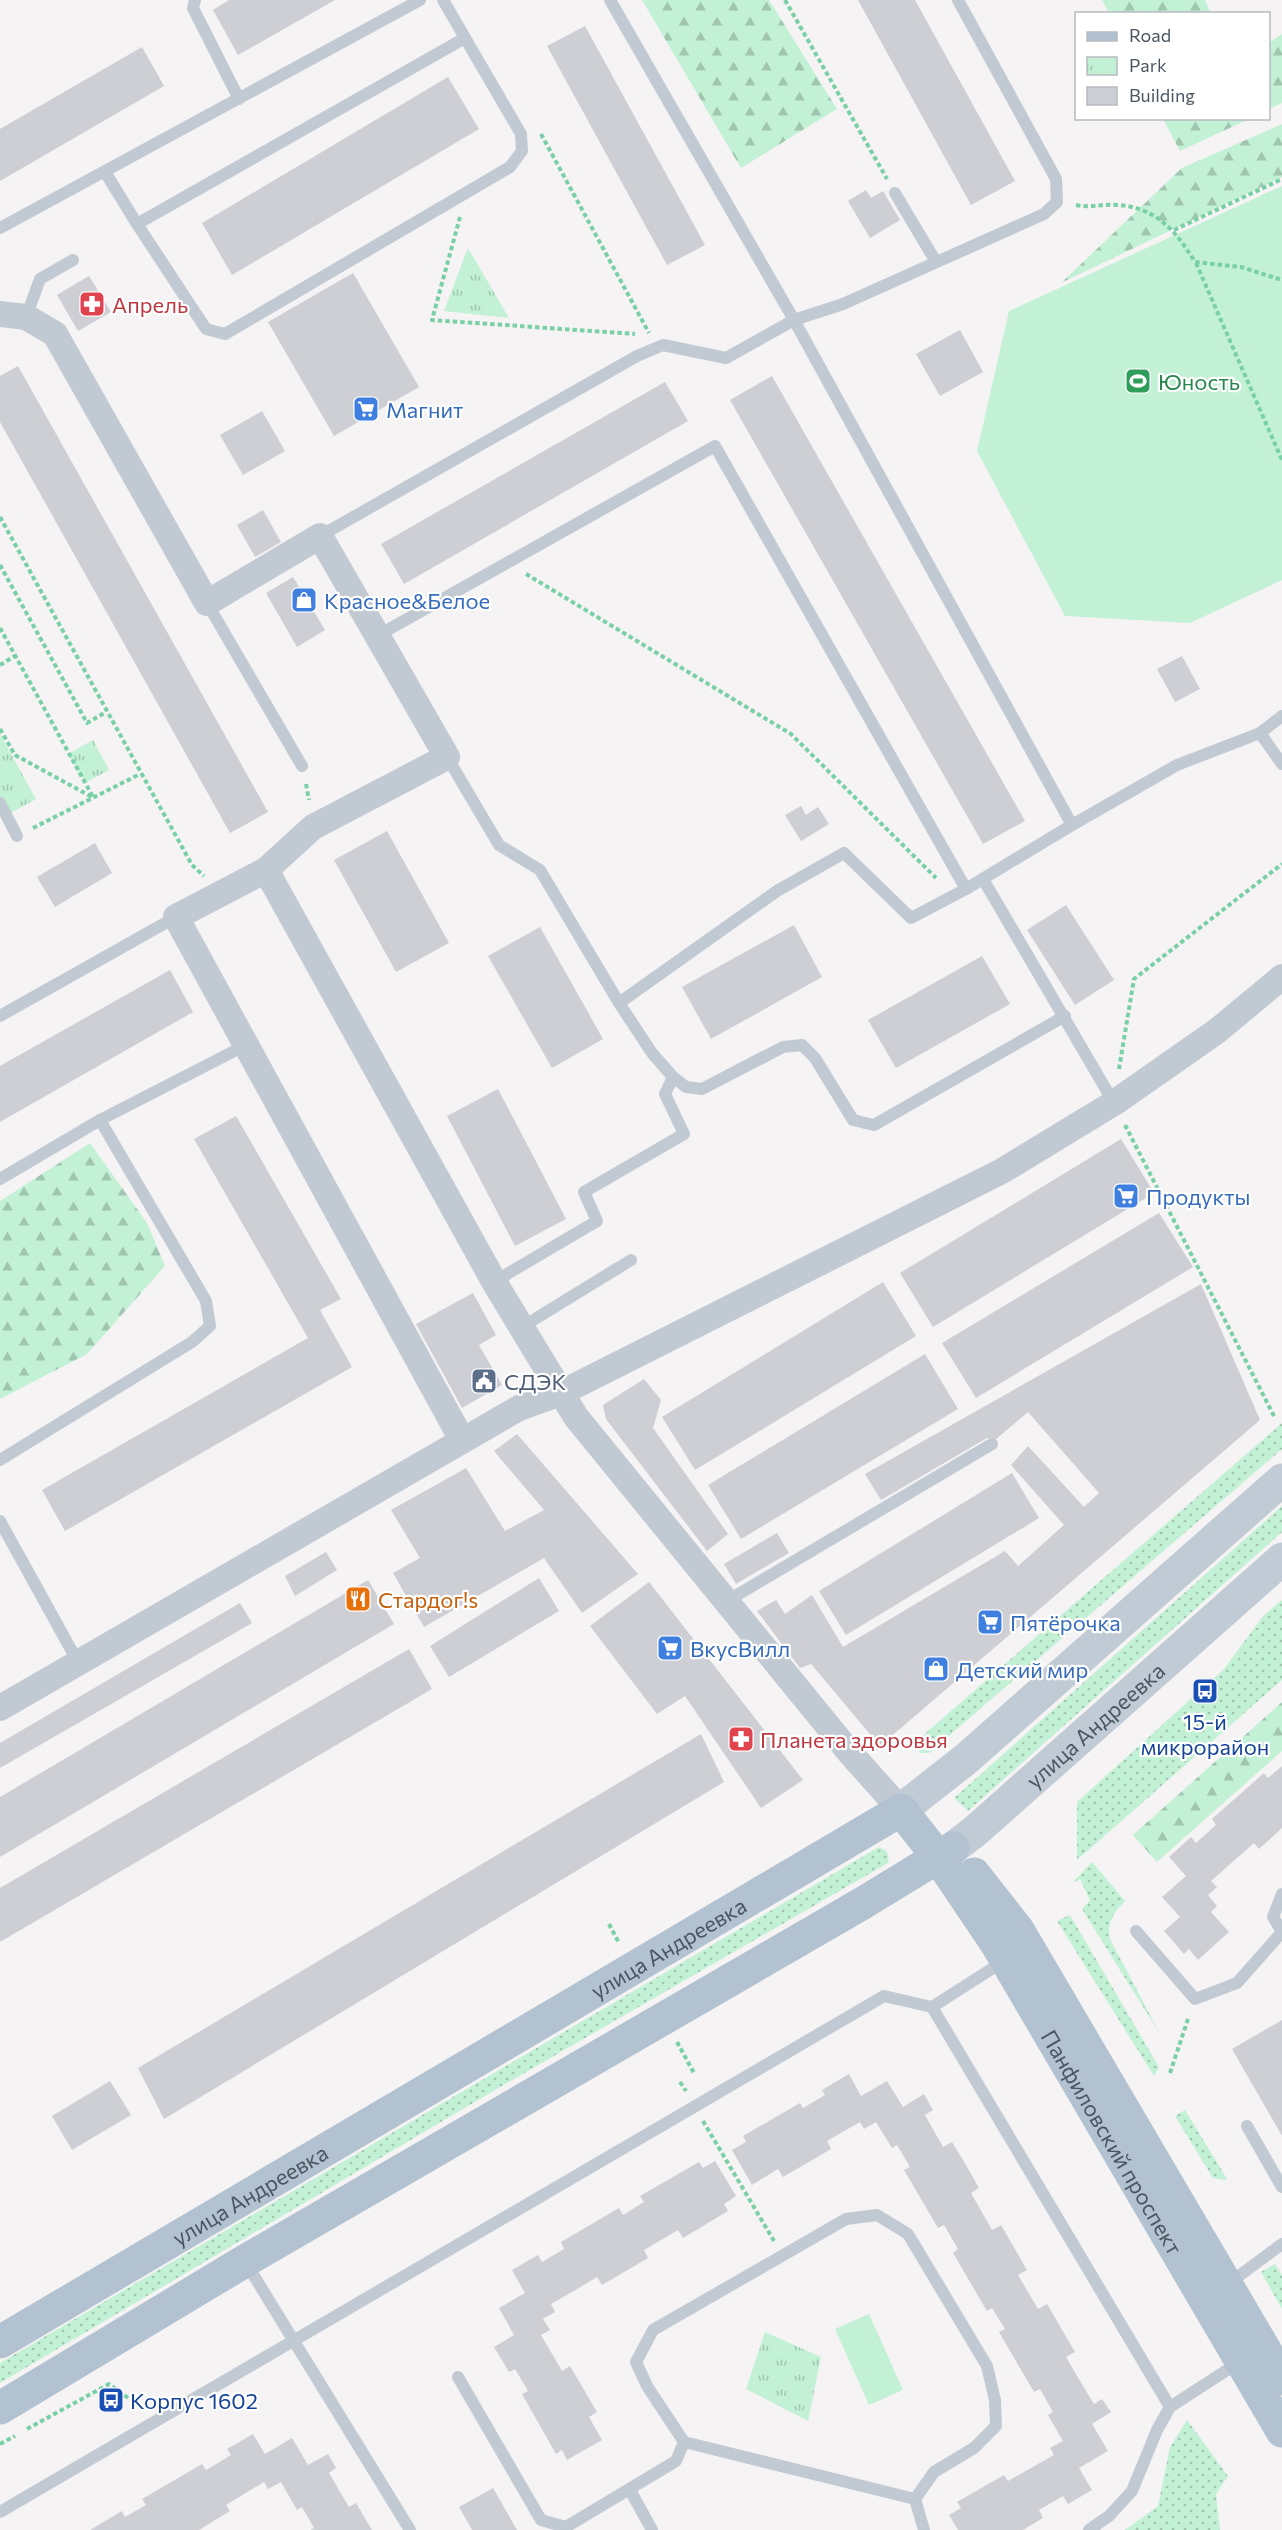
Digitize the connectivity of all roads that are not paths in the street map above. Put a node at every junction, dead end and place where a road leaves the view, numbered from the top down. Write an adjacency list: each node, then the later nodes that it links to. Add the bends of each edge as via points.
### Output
1 (195, 0): 7 (lane, via 193,8)
2 (420, 0): 7 (lane)
3 (443, 0): 6 (lane)
4 (610, 0): 16 (lane)
5 (958, 0): 13 (lane, via 1056,180 1057,202 1044,214)
6 (465, 38): 10 (lane); 10 (lane, via 521,134 522,151 510,166 225,334 206,329)
7 (239, 99): 8 (lane)
8 (105, 172): 10 (lane); 11 (lane)
9 (895, 193): 13 (lane)
10 (137, 224)
11 (0, 228)
12 (73, 260): 15 (lane, via 40,279)
13 (936, 262): 16 (lane, via 843,304)
14 (0, 314): 15 (street)
15 (26, 317): 18 (street, via 56,334)
16 (794, 320): 17 (lane, via 726,358 663,345 637,356); 26 (lane)
17 (320, 536): 18 (street); 19 (street)
18 (207, 603): 24 (lane)
19 (376, 636): 22 (street); 30 (lane, via 715,446)
20 (1282, 716): 21 (lane)
21 (1260, 733): 23 (lane); 26 (lane, via 1178,765)
22 (447, 757): 28 (street, via 313,827); 33 (lane, via 499,845 540,870)
23 (1282, 764)
24 (302, 766)
25 (0, 803): 27 (lane)
26 (1072, 825): 29 (lane)
27 (17, 836)
28 (266, 870): 31 (street); 42 (street)
29 (983, 879): 30 (lane); 35 (lane)
30 (966, 889): 33 (lane, via 911,918 844,853 777,891)
31 (176, 917): 34 (lane); 36 (street)
32 (1282, 977): 38 (street, via 1217,1031)
33 (619, 1003): 37 (lane)
34 (0, 1016)
35 (1065, 1016): 37 (lane, via 874,1125 853,1120 815,1058 802,1045 783,1047 702,1089 686,1087); 38 (lane)
36 (248, 1044): 39 (lane); 45 (street)
37 (673, 1077): 42 (lane, via 665,1094 684,1134 584,1192 597,1221 507,1274)
38 (1114, 1103): 44 (street, via 1002,1172)
39 (100, 1120): 40 (lane); 47 (lane, via 206,1300 210,1326 192,1342)
40 (0, 1179)
41 (631, 1260): 43 (lane)
42 (496, 1285): 43 (street)
43 (522, 1327): 44 (street)
44 (561, 1393): 45 (street, via 519,1408); 51 (street, via 576,1417)
45 (462, 1440): 52 (street)
46 (992, 1444): 51 (lane)
47 (0, 1460)
48 (1282, 1480): 54 (main road, улица Андреевка, via 966,1758)
49 (0, 1521): 52 (lane)
50 (1282, 1559): 55 (main road, улица Андреевка, via 974,1832)
51 (727, 1601): 54 (street)
52 (79, 1664): 53 (street)
53 (0, 1708)
54 (901, 1810): 55 (main road); 67 (main road, улица Андреевка)
55 (946, 1852): 59 (main road, Панфиловский проспект); 64 (main road, улица Андреевка); 65 (main road, Панфиловский проспект, via 1018,1930)
56 (1282, 1894): 58 (lane, via 1273,1917)
57 (1136, 1931): 58 (lane, via 1195,1999 1237,1983)
58 (1282, 1932)
59 (1006, 1960): 60 (lane); 65 (main road, Панфиловский проспект)
60 (932, 2007): 66 (lane, via 884,1996); 71 (lane)
61 (1247, 2126): 62 (lane)
62 (1282, 2187)
63 (1282, 2244): 65 (lane)
64 (245, 2261): 66 (lane); 72 (main road, улица Андреевка)
65 (1215, 2291): 68 (main road, Панфиловский проспект)
66 (292, 2341): 77 (lane); 78 (lane)
67 (0, 2342)
68 (1252, 2354): 70 (main road, Панфиловский проспект); 71 (lane); 73 (main road, Панфиловский проспект)
69 (458, 2377): 75 (lane, via 541,2520 566,2527)
70 (1282, 2379)
71 (1170, 2407): 81 (lane, via 1132,2491 1109,2516)
72 (0, 2408)
73 (1282, 2431)
74 (684, 2442): 75 (lane, via 676,2461); 76 (lane); 76 (lane, via 636,2362 653,2330 846,2219 877,2215 908,2234 987,2366 995,2400 996,2426 974,2448 934,2472)
75 (630, 2490): 79 (lane)
76 (915, 2499): 80 (lane)
77 (0, 2512)
78 (410, 2530)
79 (652, 2530)
80 (924, 2530)
81 (1089, 2530)

